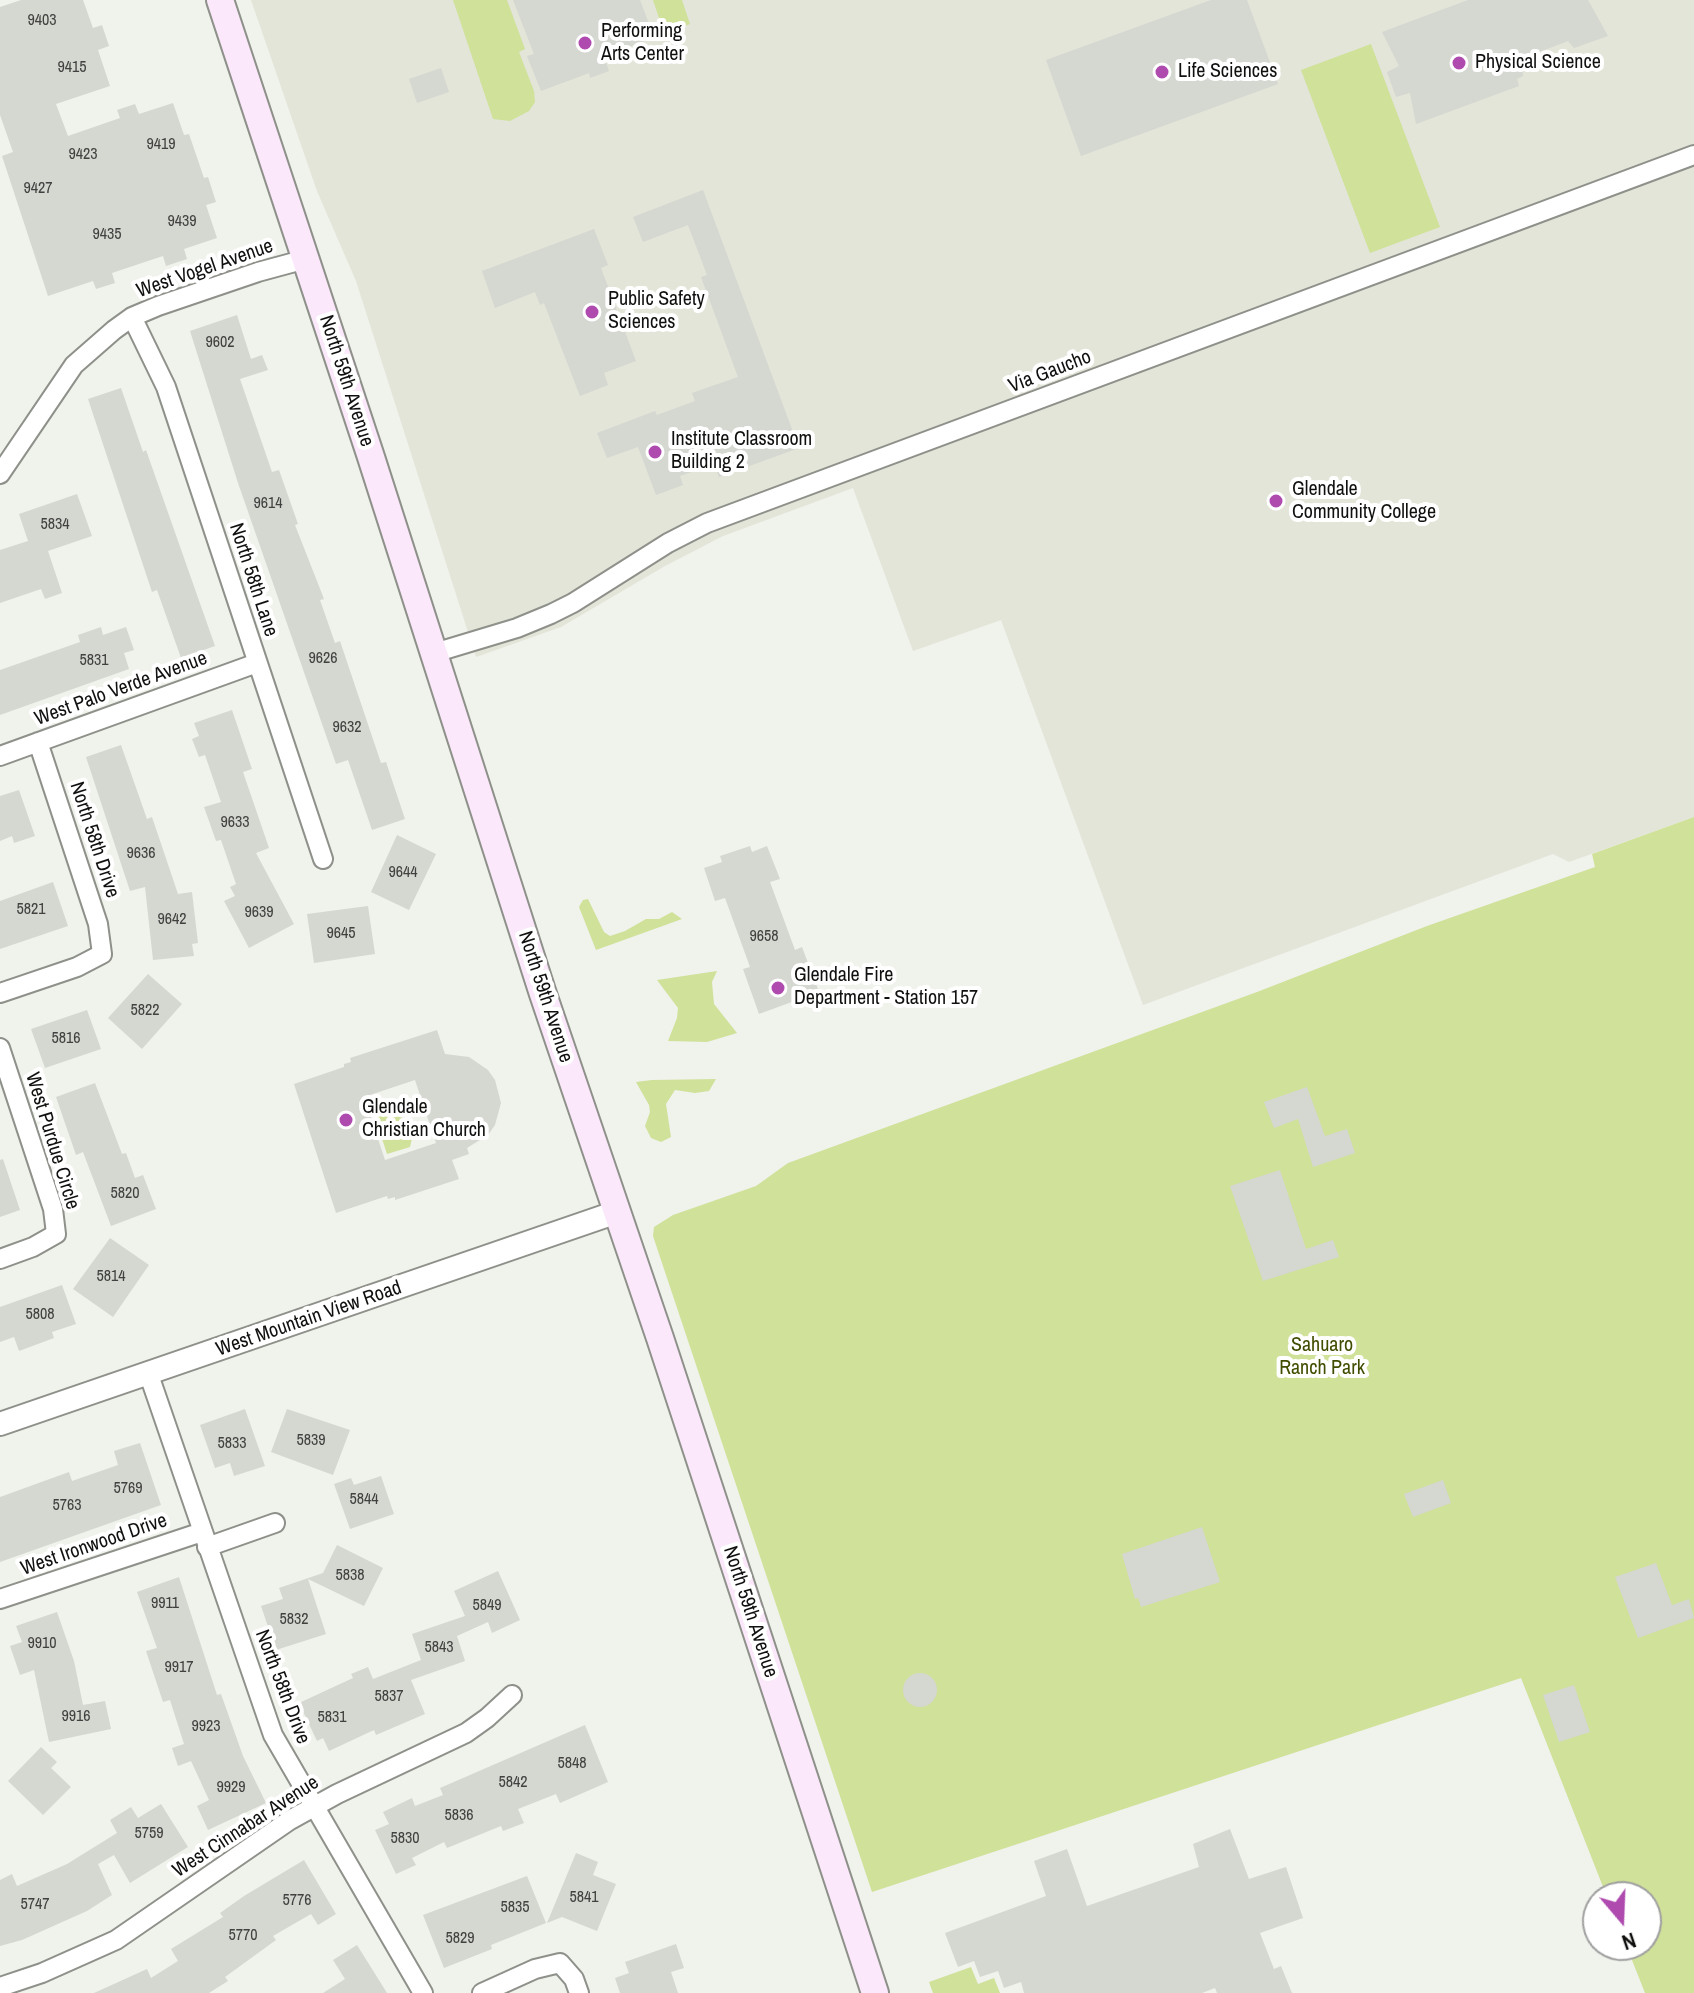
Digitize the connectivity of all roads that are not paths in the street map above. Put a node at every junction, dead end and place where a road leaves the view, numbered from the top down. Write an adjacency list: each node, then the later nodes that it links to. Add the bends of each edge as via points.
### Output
1 (220, 0): 3 (main road, North 59th Avenue)
2 (1694, 155): 6 (street, Via Gaucho, via 707,523 551,614)
3 (306, 259): 4 (street, West Vogel Avenue); 6 (main road, North 59th Avenue)
4 (132, 317): 5 (street, West Vogel Avenue, via 74,365); 7 (street, North 58th Lane, via 166,387)
5 (0, 474)
6 (434, 653): 13 (main road, North 59th Avenue)
7 (257, 663): 8 (street, West Palo Verde Avenue); 10 (street, North 58th Lane)
8 (38, 742): 9 (street, West Palo Verde Avenue); 11 (street, North 58th Drive, via 98,924 102,954)
9 (0, 756)
10 (323, 859)
11 (0, 993)
12 (0, 1048): 14 (street, West Purdue Circle, via 53,1209 56,1234)
13 (617, 1212): 15 (street, West Mountain View Road); 26 (main road, North 59th Avenue)
14 (0, 1259)
15 (149, 1375): 16 (street, West Mountain View Road); 18 (street, North 58th Drive)
16 (0, 1424)
17 (275, 1523): 18 (street, West Ironwood Drive)
18 (204, 1539): 19 (street, West Ironwood Drive); 21 (street, North 58th Drive, via 273,1735)
19 (0, 1599)
20 (512, 1695): 21 (street, West Cinnabar Avenue, via 466,1733)
21 (313, 1807): 22 (street, West Cinnabar Avenue, via 116,1940); 23 (street, North 58th Drive)
22 (0, 1987)
23 (423, 1993)
24 (482, 1993): 25 (street, via 560,1963)
25 (579, 1993)
26 (875, 1993)

